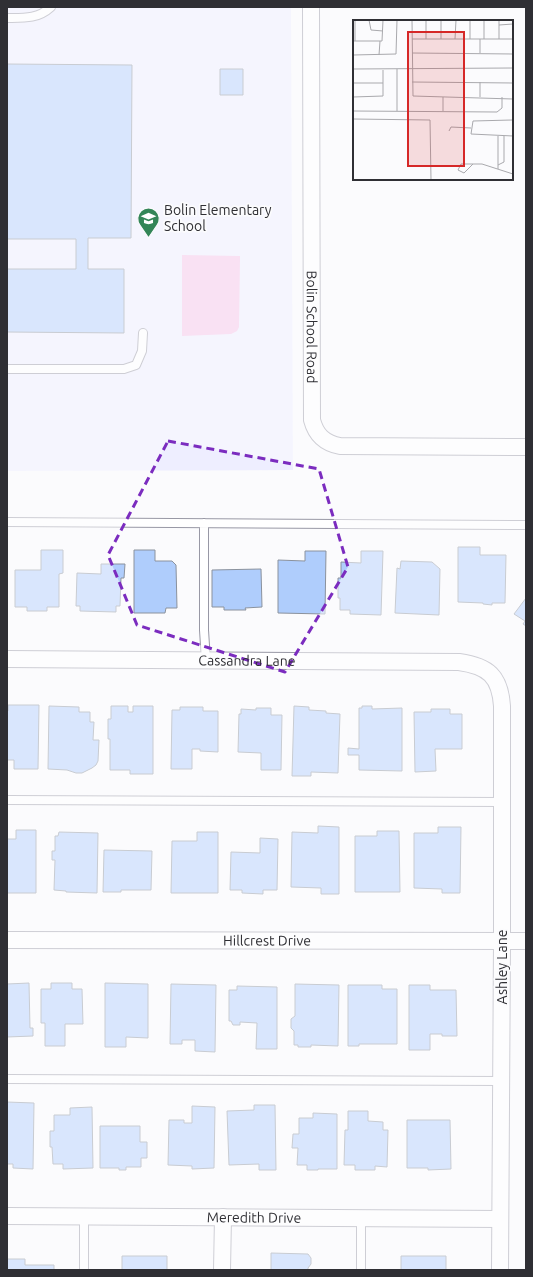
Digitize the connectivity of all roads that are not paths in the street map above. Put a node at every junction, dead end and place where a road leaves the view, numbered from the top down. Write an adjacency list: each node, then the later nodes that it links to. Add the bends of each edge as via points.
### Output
1 (51, 7): 3 (lane, via 34,17)
2 (311, 7): 6 (street, Bolin School Road, via 314,428 324,441 340,446)
3 (7, 18)
4 (143, 333): 5 (lane, via 142,351 136,364 124,369)
5 (7, 368)
6 (526, 447)
7 (7, 522): 8 (lane)
8 (204, 523): 9 (lane); 11 (lane)
9 (526, 525)
10 (7, 660): 11 (street, Cassandra Lane)
11 (206, 661): 12 (street, Cassandra Lane, via 459,662)
12 (485, 669): 14 (street, Ashley Lane, via 496,680 501,692)
13 (7, 800): 14 (lane)
14 (502, 802): 16 (street, Ashley Lane)
15 (7, 940): 16 (street, Hillcrest Drive)
16 (502, 941): 17 (street, Hillcrest Drive); 19 (street, Ashley Lane)
17 (526, 941)
18 (7, 1079): 19 (lane)
19 (501, 1082): 24 (street, Ashley Lane)
20 (7, 1216): 21 (street, Meredith Drive)
21 (84, 1216): 22 (street, Meredith Drive); 25 (lane)
22 (223, 1218): 23 (street, Meredith Drive); 26 (street)
23 (361, 1218): 24 (street, Meredith Drive); 27 (lane)
24 (500, 1219): 28 (street, Ashley Lane)
25 (84, 1270)
26 (222, 1270)
27 (361, 1270)
28 (500, 1270)

